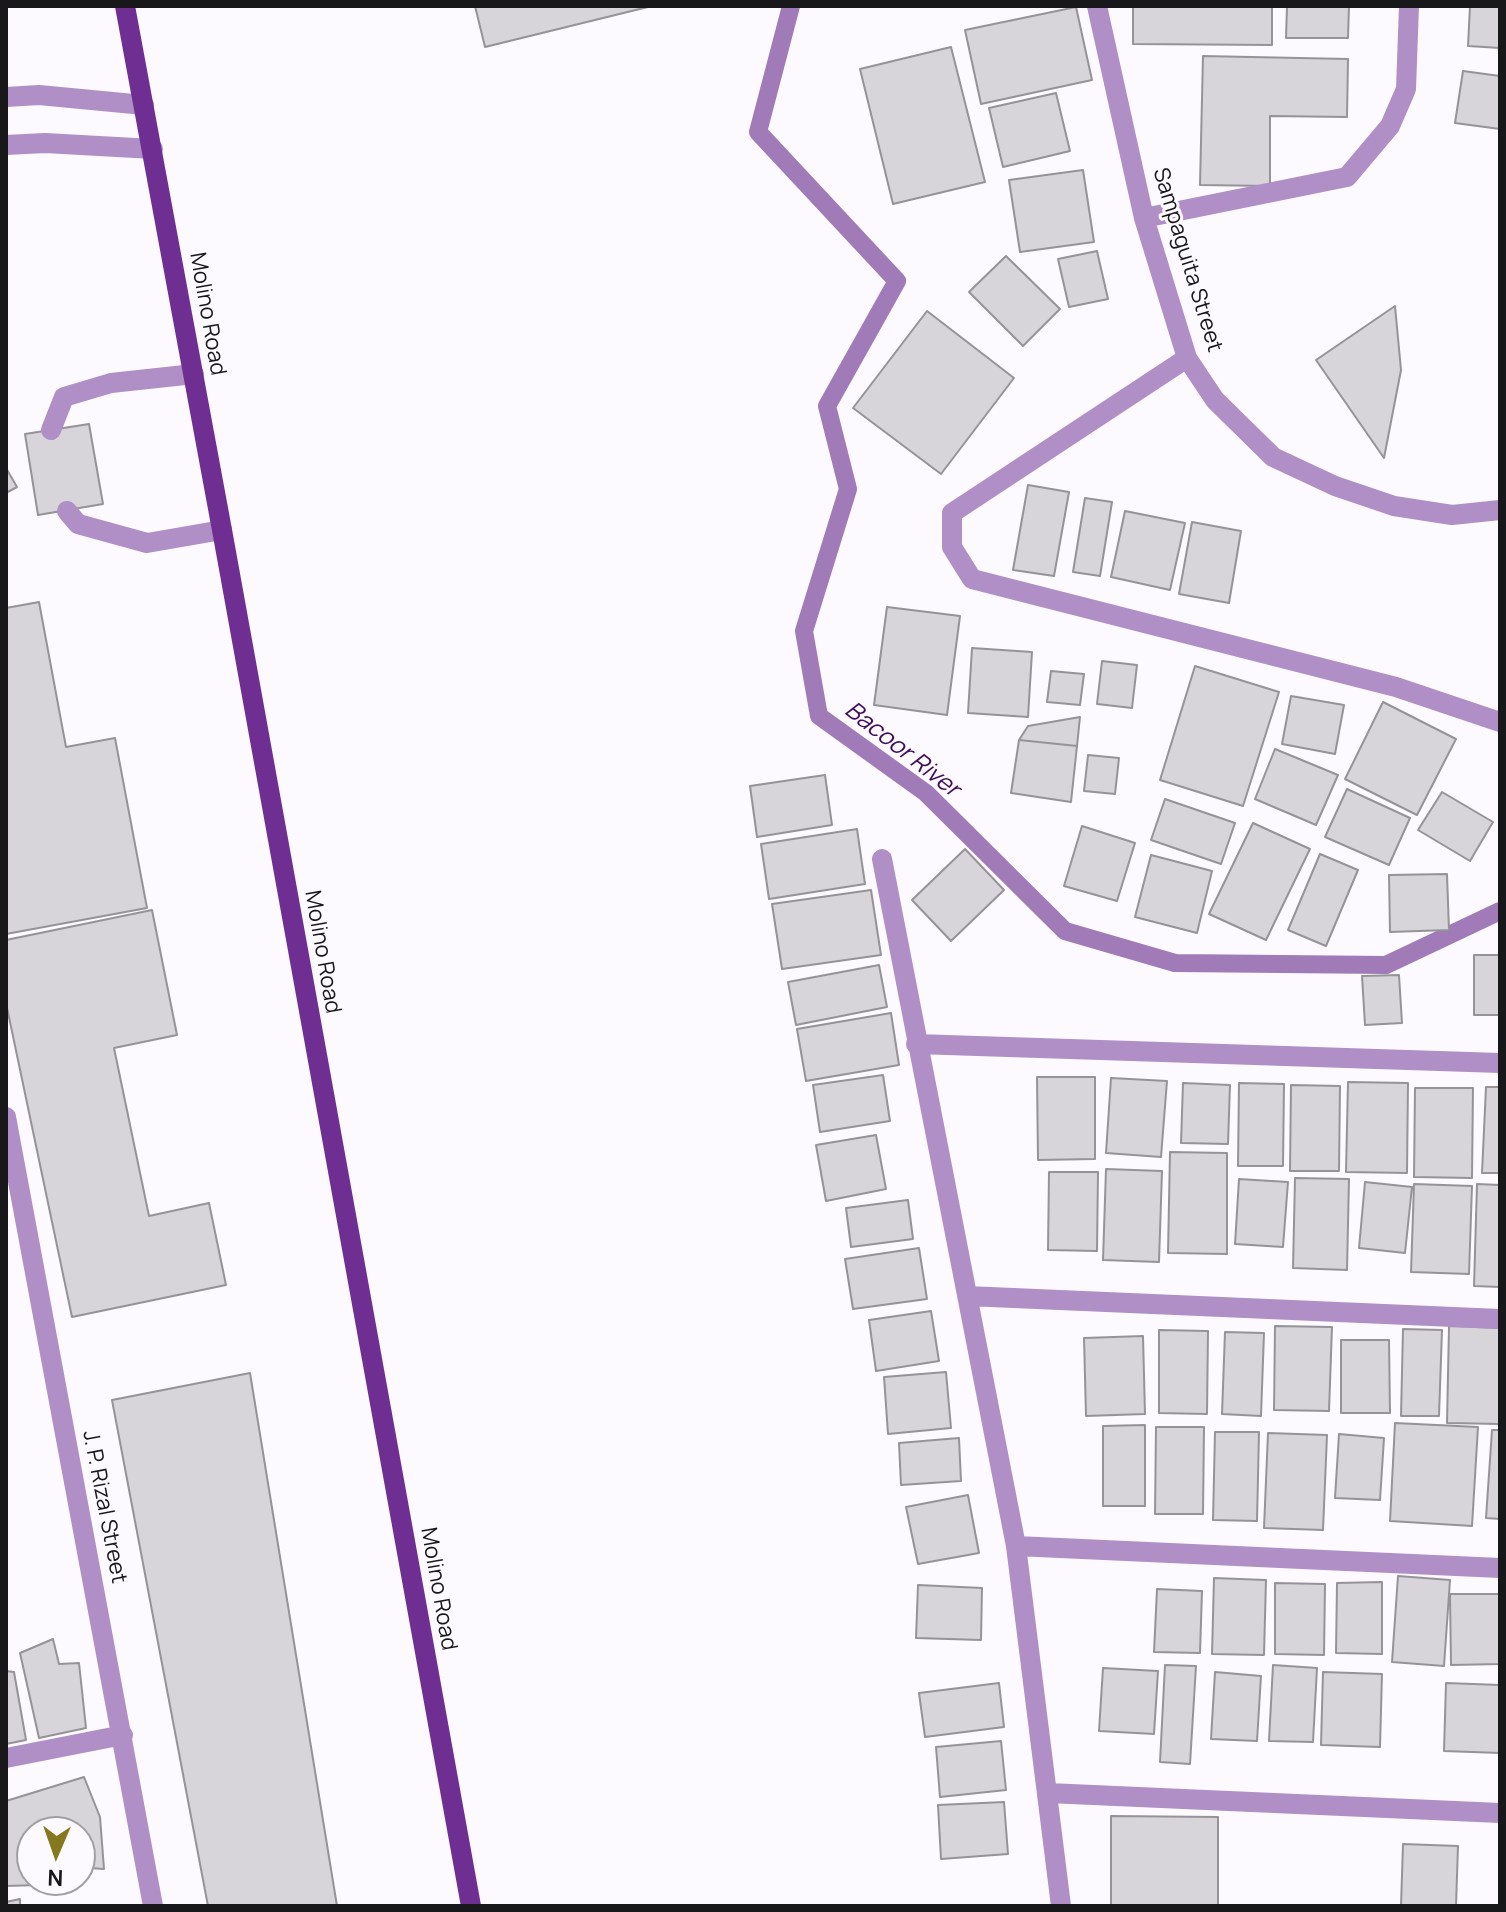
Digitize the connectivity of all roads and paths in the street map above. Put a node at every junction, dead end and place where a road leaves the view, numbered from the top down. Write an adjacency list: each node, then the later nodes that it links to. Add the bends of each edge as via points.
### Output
1 (125, 6): 5 (main road, Molino Road)
2 (1097, 6): 8 (street, Sampaguita Street)
3 (1409, 6): 8 (street, via 1406,89 1390,126 1347,177)
4 (6, 97): 5 (street)
5 (144, 105): 7 (main road, Molino Road)
6 (6, 145): 7 (street)
7 (153, 149): 10 (main road, Molino Road)
8 (1144, 218): 9 (street, Sampaguita Street)
9 (1187, 358): 12 (street, Sampaguita Street, via 1215,400 1273,457 1394,506 1452,515); 15 (street, via 952,513 952,547 972,579 1396,687)
10 (194, 374): 11 (street, via 111,383 64,397); 14 (main road, Molino Road)
11 (51, 430)
12 (1500, 510)
13 (67, 511): 14 (street, via 78,524 147,543)
14 (222, 530): 29 (main road, Molino Road)
15 (1500, 722)
16 (882, 859): 17 (street)
17 (916, 1044): 18 (street); 20 (street)
18 (1500, 1063)
19 (6, 1117): 24 (street, J. P. Rizal Street)
20 (967, 1296): 21 (street); 22 (street)
21 (1500, 1319)
22 (1016, 1546): 23 (street); 26 (street)
23 (1500, 1568)
24 (123, 1735): 25 (street); 28 (street, J. P. Rizal Street)
25 (6, 1758)
26 (1048, 1793): 27 (street); 30 (street)
27 (1500, 1813)
28 (153, 1906)
29 (471, 1906)
30 (1061, 1906)

